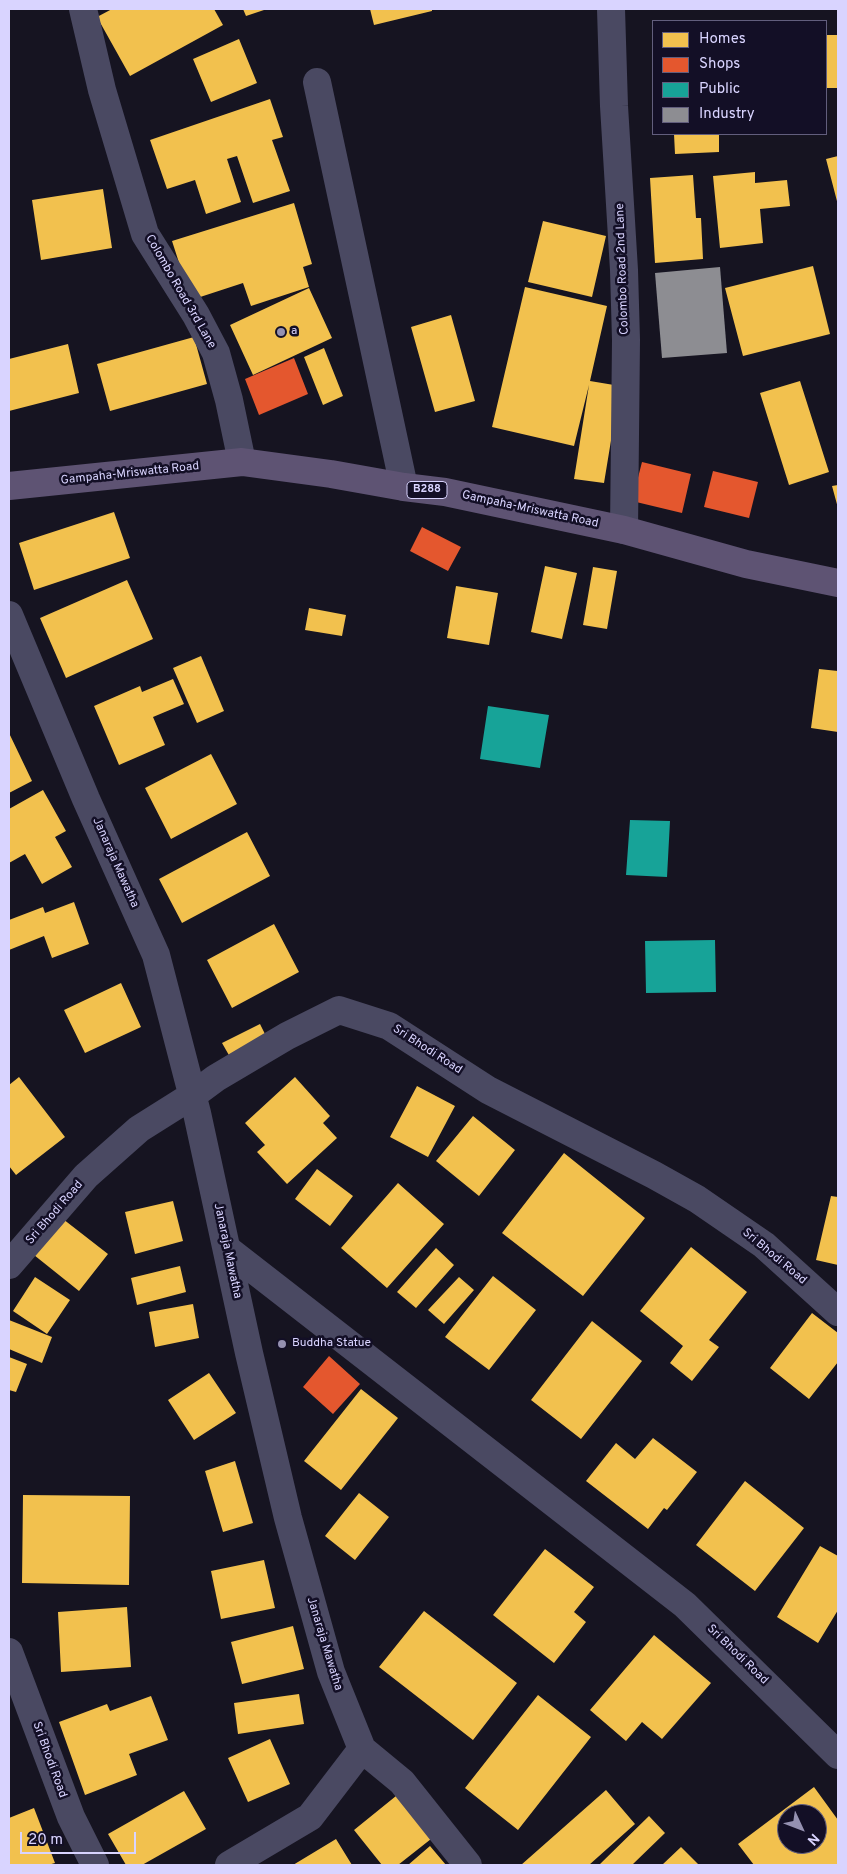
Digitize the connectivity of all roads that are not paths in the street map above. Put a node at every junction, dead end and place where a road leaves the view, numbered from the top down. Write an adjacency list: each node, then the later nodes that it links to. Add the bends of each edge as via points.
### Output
1 (83, 9): 4 (street, Colombo Road 3rd Lane, via 102,90 145,234 216,353)
2 (611, 9): 7 (street, Colombo Road 2nd Lane, via 626,340)
3 (317, 82): 6 (street)
4 (242, 462): 5 (main road, Gampaha-Mriswatta Road / B288); 6 (main road, Gampaha-Mriswatta Road / B288)
5 (9, 486)
6 (404, 487): 7 (main road, Gampaha-Mriswatta Road / B288, via 446,492)
7 (624, 530): 8 (main road, Gampaha-Mriswatta Road / B288, via 746,564)
8 (838, 583)
9 (9, 615): 10 (street, Janaraja Mawatha, via 156,956)
10 (193, 1095): 11 (street, Janaraja Mawatha); 12 (street, Sri Bhodi Road, via 139,1128 92,1170); 13 (street, Sri Bhodi Road, via 287,1036 339,1010 389,1026 488,1090 697,1199 764,1246)
11 (227, 1249): 15 (street, Janaraja Mawatha, via 288,1518 331,1672); 16 (street, Sri Bhodi Road, via 685,1605)
12 (9, 1265)
13 (838, 1312)
14 (9, 1652): 17 (street, Sri Bhodi Road, via 71,1817)
15 (362, 1748): 18 (street, via 310,1817); 19 (street, Janaraja Mawatha, via 402,1782)
16 (838, 1755)
17 (95, 1865)
18 (229, 1865)
19 (468, 1865)

